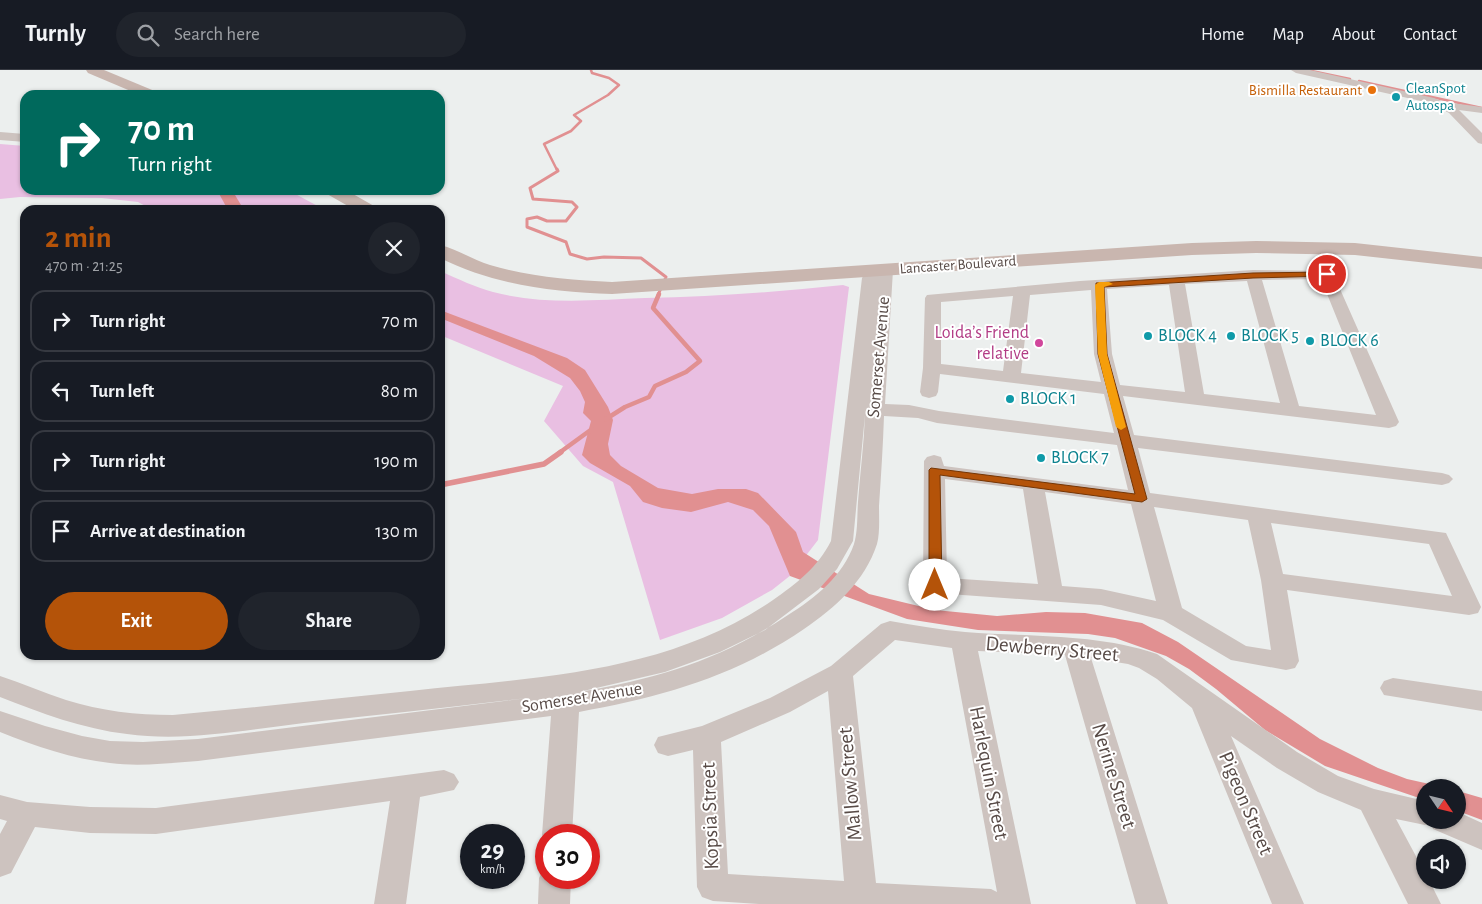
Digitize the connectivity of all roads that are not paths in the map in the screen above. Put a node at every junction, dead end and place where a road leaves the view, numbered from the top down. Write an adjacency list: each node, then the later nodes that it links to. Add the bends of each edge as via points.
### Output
1 (76, 70): 4 (main road)
2 (93, 70): 5 (main road)
3 (1296, 70): 6 (street, via 1414,95)
4 (119, 90)
5 (140, 90)
6 (1445, 105): 7 (street); 12 (street)
7 (1482, 110)
8 (0, 132): 9 (street)
9 (20, 134)
10 (0, 136): 11 (street)
11 (20, 138)
12 (1482, 140)
13 (326, 195): 15 (main road)
14 (342, 195): 16 (main road)
15 (342, 205)
16 (359, 205)
17 (445, 254): 25 (main road, Lancaster Boulevard, via 481,269 540,283)
18 (445, 263): 25 (main road, Lancaster Boulevard, via 497,283 532,290 587,295)
19 (1482, 263): 21 (main road, Lancaster Boulevard, via 1355,249 1256,247 1192,249)
20 (1482, 269): 21 (main road, Lancaster Boulevard, via 1399,258 1244,254)
21 (880, 275): 25 (main road, Lancaster Boulevard); 32 (street, Somerset Avenue)
22 (1253, 275): 23 (street); 33 (street); 33 (street, via 1327,274 1389,422)
23 (1176, 280): 24 (street); 31 (street)
24 (1099, 285): 26 (street); 29 (street, via 1103,354)
25 (667, 288)
26 (1022, 291): 27 (street, via 933,298); 28 (street)
27 (932, 368): 28 (street); 30 (street)
28 (1012, 378): 29 (street)
29 (1112, 389): 31 (street); 34 (street)
30 (929, 392)
31 (1195, 399): 33 (street)
32 (872, 410): 34 (street, via 894,416 937,416); 41 (street, Somerset Avenue, via 845,530 838,552); 41 (street, Somerset Avenue, via 866,542 851,574)
33 (1291, 410)
34 (1124, 440): 35 (street); 37 (street)
35 (1442, 479)
36 (1033, 484): 37 (street); 40 (street); 40 (street, via 934,466 935,585)
37 (1142, 499): 38 (street); 42 (street)
38 (1258, 514): 39 (street); 39 (street, via 1438,538 1469,607)
39 (1273, 580): 42 (street, via 1286,661 1240,654)
40 (1051, 593): 42 (street, via 1101,597)
41 (814, 595): 48 (street, Somerset Avenue, via 799,622 773,639 725,662 630,693)
42 (1171, 613)
43 (962, 642): 44 (street, Dewberry Street); 45 (street, Dewberry Street, via 890,630); 68 (street, Harlequin Street)
44 (1075, 647): 50 (street, Dewberry Street, via 1109,651 1148,662); 69 (street, Nerine Street)
45 (840, 673): 52 (street, Dewberry Street, via 780,705); 64 (street, Mallow Street)
46 (0, 686): 48 (street, Somerset Avenue, via 55,708 143,727)
47 (1393, 688): 49 (street)
48 (566, 693): 51 (street, Somerset Avenue, via 159,753 111,752 72,745); 59 (street)
49 (1482, 701)
50 (1203, 702): 56 (street, Dewberry Street, via 1295,765 1328,784); 70 (street, Pigeon Street)
51 (0, 721)
52 (707, 736): 53 (street, Dewberry Street); 64 (street, Kopsia Street, via 713,887)
53 (668, 745)
54 (444, 782): 55 (street)
55 (408, 786): 57 (street, via 156,821 90,820); 65 (street)
56 (1371, 801): 58 (street, Dewberry Street); 71 (street)
57 (13, 810): 62 (street)
58 (1416, 811)
59 (559, 824)
60 (1465, 829): 61 (street)
61 (1482, 836)
62 (0, 863)
63 (555, 889): 66 (street)
64 (861, 896): 67 (street, Kopsia Street)
65 (390, 904)
66 (554, 904)
67 (991, 904)
68 (1015, 904)
69 (1152, 904)
70 (1288, 904)
71 (1425, 904)

